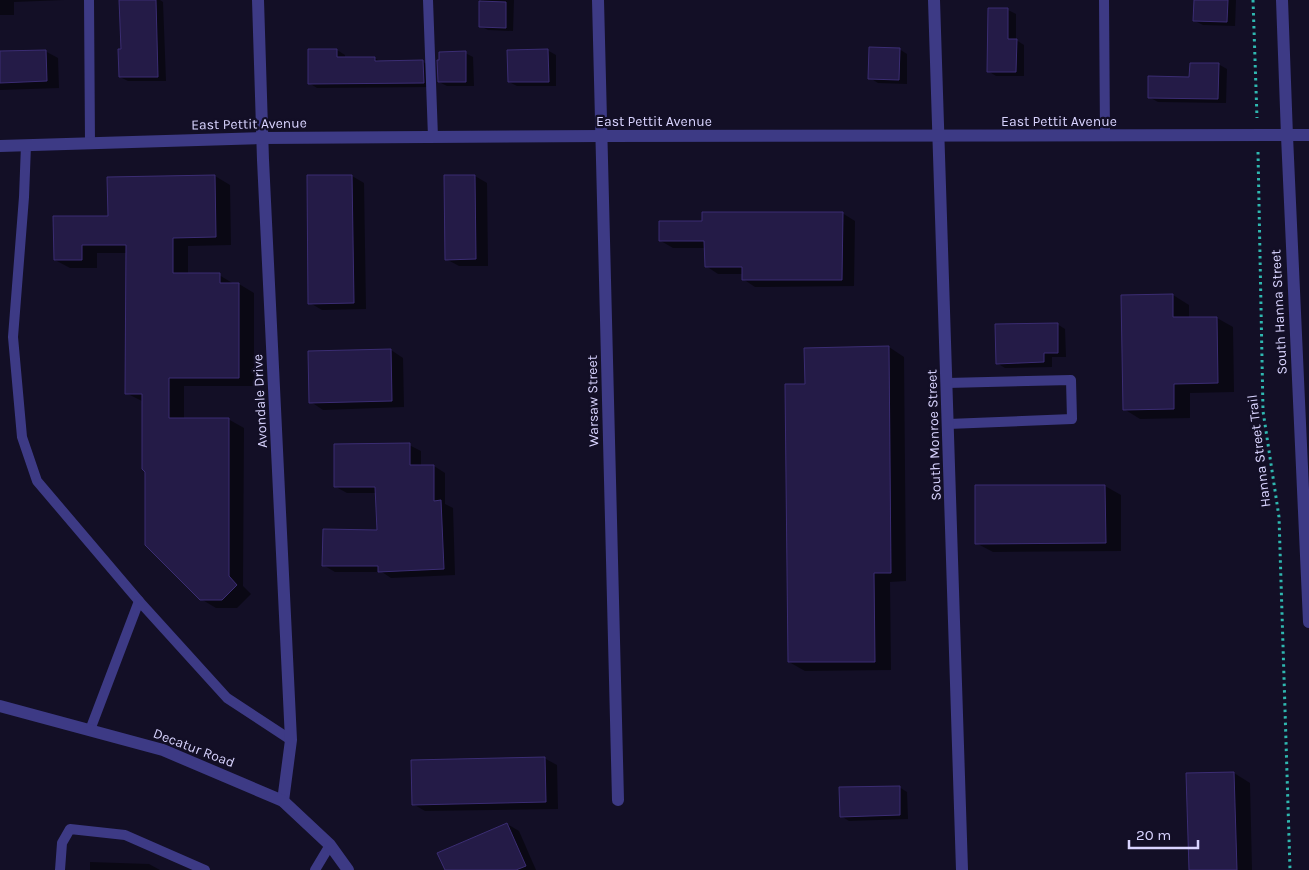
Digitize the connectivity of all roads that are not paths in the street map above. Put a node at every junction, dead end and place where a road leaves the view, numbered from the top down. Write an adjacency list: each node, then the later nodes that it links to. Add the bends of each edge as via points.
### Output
1 (89, 0): 15 (lane)
2 (258, 0): 14 (street, Avondale Drive)
3 (428, 0): 13 (lane)
4 (598, 0): 9 (street, Warsaw Street)
5 (934, 0): 10 (street, South Monroe Street)
6 (1104, 0): 11 (lane)
7 (1282, 0): 12 (street, South Hanna Street)
8 (1309, 135): 12 (street, East Pettit Avenue)
9 (602, 136): 10 (street, East Pettit Avenue); 13 (street, East Pettit Avenue); 26 (street, Warsaw Street)
10 (940, 136): 11 (street, East Pettit Avenue); 18 (street, South Monroe Street)
11 (1105, 136): 12 (street, East Pettit Avenue)
12 (1287, 136): 20 (street, South Hanna Street)
13 (433, 137): 14 (street, East Pettit Avenue)
14 (262, 138): 15 (street, East Pettit Avenue); 25 (street, Avondale Drive)
15 (90, 144): 16 (street, East Pettit Avenue)
16 (26, 145): 17 (street, East Pettit Avenue); 21 (lane, via 13,337 22,437 37,481)
17 (0, 146)
18 (947, 383): 19 (street, South Monroe Street); 19 (lane, via 1071,380 1072,419)
19 (948, 424): 33 (street, South Monroe Street)
20 (1306, 491): 22 (street, South Hanna Street)
21 (139, 601): 24 (lane); 25 (lane, via 227,698)
22 (1309, 622)
23 (0, 706): 24 (street, Decatur Road)
24 (90, 730): 27 (street, Decatur Road, via 163,750)
25 (291, 740): 27 (street, Avondale Drive)
26 (618, 800)
27 (283, 801): 28 (street, Decatur Road)
28 (330, 845): 31 (lane); 32 (street, Decatur Road)
29 (60, 870): 30 (lane, via 62,843 70,829 125,835)
30 (205, 870)
31 (315, 870)
32 (348, 870)
33 (962, 870)

